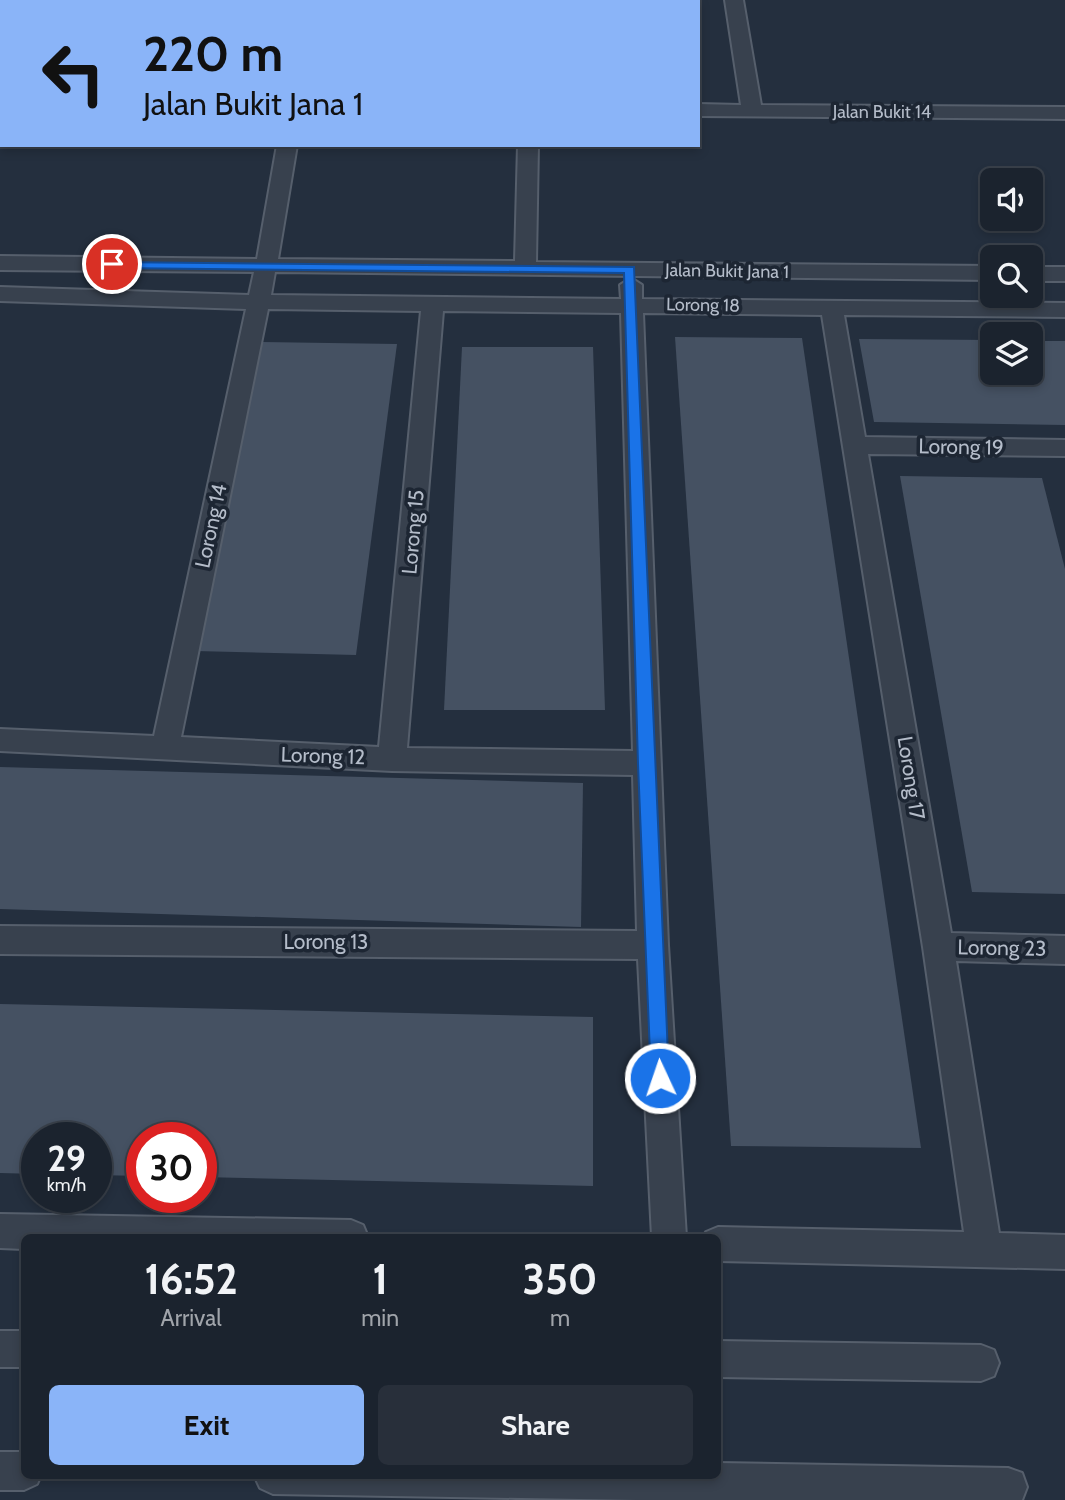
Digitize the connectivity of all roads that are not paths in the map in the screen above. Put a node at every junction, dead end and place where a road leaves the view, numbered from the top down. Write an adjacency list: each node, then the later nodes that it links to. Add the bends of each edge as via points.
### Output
1 (734, 0): 3 (street)
2 (700, 110): 3 (street, Jalan Bukit 14)
3 (752, 111): 4 (street, Jalan Bukit 14)
4 (1065, 113)
5 (287, 147): 8 (street, Lorong 14)
6 (528, 147): 9 (street)
7 (0, 263): 8 (street, Jalan Bukit Jana 1)
8 (265, 266): 9 (street, Jalan Bukit Jana 1); 15 (street, Lorong 14)
9 (525, 268): 10 (street, Jalan Bukit Jana 1)
10 (630, 270): 11 (street, Jalan Bukit Jana 1); 17 (street)
11 (980, 273)
12 (1043, 274): 13 (street)
13 (1065, 274)
14 (0, 294): 15 (street, Lorong 18)
15 (258, 302): 16 (street, Lorong 18); 23 (street, Lorong 14)
16 (433, 304): 17 (street, Lorong 18); 24 (street, Lorong 15)
17 (632, 304): 18 (street, Lorong 18); 25 (street)
18 (832, 307): 19 (street, Lorong 18); 20 (street, Lorong 17)
19 (1065, 310)
20 (856, 445): 21 (street, Lorong 19); 28 (street, Lorong 17)
21 (1065, 448)
22 (0, 740): 23 (street, Lorong 12)
23 (165, 749): 24 (street, Lorong 12)
24 (393, 759): 25 (street, Lorong 12)
25 (646, 764): 27 (street)
26 (0, 940): 27 (street, Lorong 13)
27 (653, 944): 32 (street)
28 (938, 947): 29 (street, Lorong 23); 34 (street, Lorong 17)
29 (1065, 950)
30 (0, 1231): 31 (street)
31 (176, 1234)
32 (669, 1234)
33 (721, 1244): 34 (street)
34 (984, 1250): 35 (street)
35 (1065, 1252)
36 (0, 1349): 37 (street)
37 (21, 1349)
38 (721, 1359): 39 (street)
39 (981, 1363)
40 (0, 1471): 41 (street)
41 (21, 1471)
42 (518, 1479): 43 (street)
43 (1008, 1487)

